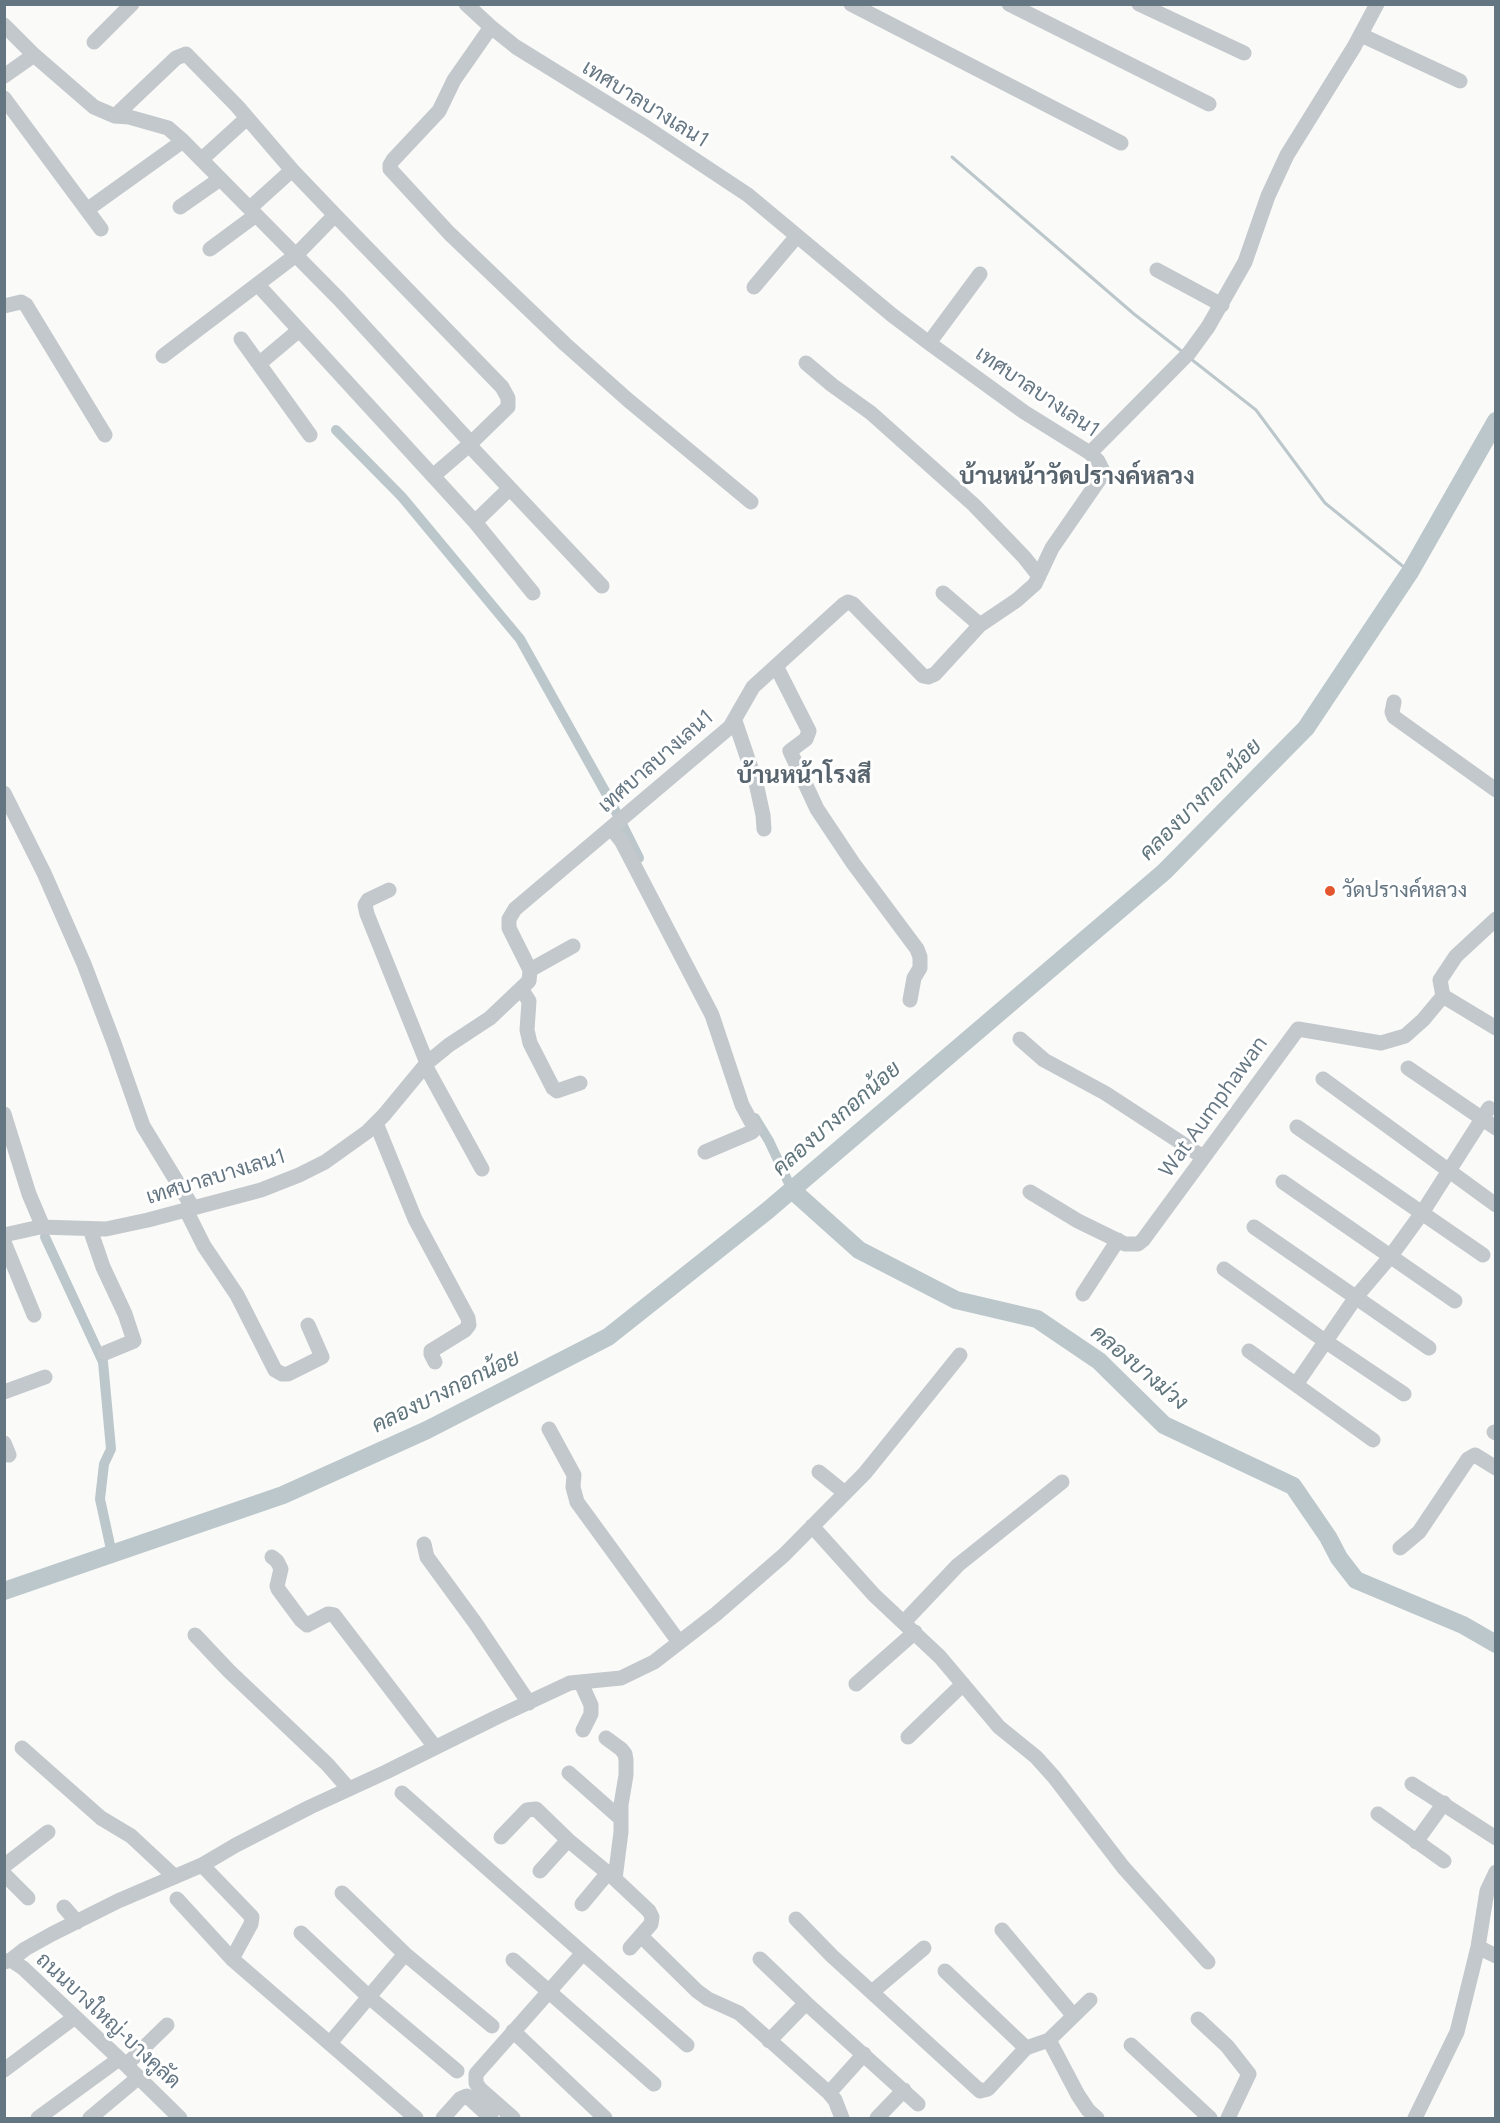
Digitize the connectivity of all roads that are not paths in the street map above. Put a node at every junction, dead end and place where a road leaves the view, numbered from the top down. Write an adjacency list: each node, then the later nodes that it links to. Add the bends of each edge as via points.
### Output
1 (132, 4): 10 (street)
2 (466, 4): 8 (street, เทศบาลบางเลน1)
3 (851, 4): 20 (street)
4 (1009, 4): 16 (street)
5 (1139, 4): 11 (street)
6 (1377, 4): 9 (street)
7 (4, 25): 12 (street)
8 (491, 27): 29 (street, เทศบาลบางเลน1, via 552,71 748,195); 50 (street, via 454,80 439,111 393,160 390,169 565,344)
9 (1361, 35): 14 (street); 36 (street, via 1293,145 1268,196 1245,262)
10 (94, 42)
11 (1244, 53)
12 (34, 55): 13 (street); 17 (street, via 94,107)
13 (4, 76)
14 (1460, 81)
15 (4, 98): 25 (street)
16 (1209, 104)
17 (115, 116): 18 (street, via 176,58 186,54); 19 (street, via 161,125)
18 (247, 118): 21 (street); 22 (street)
19 (183, 141): 21 (street); 25 (street)
20 (1121, 143)
21 (202, 159): 23 (street)
22 (292, 170): 26 (street); 27 (street)
23 (220, 179): 24 (street); 26 (street)
24 (180, 207)
25 (88, 209): 28 (street)
26 (253, 212): 30 (street); 31 (street)
27 (335, 215): 31 (street); 46 (street, via 502,387 508,407)
28 (101, 229)
29 (797, 236): 35 (street); 40 (street, เทศบาลบางเลน1)
30 (210, 249)
31 (296, 255): 34 (street); 46 (street)
32 (1157, 270): 36 (street)
33 (980, 274): 40 (street)
34 (258, 285): 38 (street); 41 (street)
35 (754, 287)
36 (1222, 305): 47 (street, via 1189,353)
37 (4, 306): 44 (street, via 21,302 26,305)
38 (298, 331): 42 (street); 48 (street)
39 (241, 339): 42 (street)
40 (929, 343): 47 (street, เทศบาลบางเลน1, via 1024,412)
41 (163, 356)
42 (260, 363): 45 (street)
43 (806, 363): 52 (street, via 871,413 974,505)
44 (105, 435)
45 (310, 435)
46 (470, 444): 48 (street); 49 (street)
47 (1090, 453): 52 (street, เทศบาลบางเลน1, via 1103,471 1047,555)
48 (433, 476): 51 (street)
49 (509, 489): 51 (street); 53 (street)
50 (751, 502)
51 (475, 522): 54 (street)
52 (1040, 575): 56 (street, เทศบาลบางเลน1, via 1017,600)
53 (602, 586)
54 (533, 592)
55 (943, 593): 56 (street)
56 (980, 625): 57 (street, เทศบาลบางเลน1, via 939,671 928,677 848,602)
57 (776, 666): 59 (street, เทศบาลบางเลน1, via 753,687); 70 (street, via 808,731 806,739 790,751 817,809 917,949 920,968)
58 (1395, 702): 60 (street, via 1394,717)
59 (735, 721): 62 (street, เทศบาลบางเลน1); 63 (street, via 756,783)
60 (1496, 790)
61 (4, 793): 89 (street, via 84,964 143,1126)
62 (617, 824): 67 (street, เทศบาลบางเลน1, via 511,914 509,928); 82 (street, via 622,843 712,1015 742,1105 755,1129)
63 (764, 829)
64 (389, 890): 73 (street, via 365,905)
65 (1496, 919): 69 (street, via 1456,956 1440,980)
66 (573, 946): 67 (street)
67 (530, 970): 68 (street, via 529,981)
68 (522, 990): 73 (street, เทศบาลบางเลน1); 76 (street, via 528,1001 530,1042 553,1088 557,1091)
69 (1443, 996): 71 (street); 83 (street, Wat Aumphawan, via 1405,1036 1381,1043 1298,1029)
70 (910, 1000)
71 (1496, 1028)
72 (1020, 1040): 83 (street, via 1044,1060 1105,1093)
73 (426, 1064): 79 (street, เทศบาลบางเลน1); 84 (street)
74 (1408, 1068): 78 (street)
75 (1323, 1079): 85 (street)
76 (580, 1083)
77 (4, 1114): 91 (street)
78 (1486, 1114): 81 (street); 85 (street)
79 (376, 1123): 89 (street, เทศบาลบางเลน1, via 325,1162 299,1175 261,1190); 110 (street, via 415,1220 468,1318 465,1330 431,1351)
80 (1297, 1127): 90 (street)
81 (1496, 1128)
82 (705, 1152)
83 (1203, 1157): 95 (street, Wat Aumphawan, via 1143,1240 1138,1244)
84 (482, 1169)
85 (1449, 1172): 88 (street); 90 (street)
86 (1283, 1182): 98 (street)
87 (1030, 1192): 95 (street, Wat Aumphawan)
88 (1496, 1205)
89 (190, 1209): 93 (street, เทศบาลบางเลน1, via 106,1229); 104 (street, via 204,1246 237,1295 275,1370 288,1374 322,1357)
90 (1422, 1213): 97 (street); 98 (street)
91 (42, 1227): 93 (street, เทศบาลบางเลน1); 94 (street, เทศบาลบางเลน1)
92 (1254, 1227): 101 (street)
93 (90, 1229): 108 (street, via 134,1341)
94 (4, 1235)
95 (1118, 1240): 100 (street)
96 (4, 1242): 103 (street)
97 (1483, 1255)
98 (1390, 1257): 101 (street); 102 (street)
99 (1224, 1269): 105 (street)
100 (1083, 1294)
101 (1356, 1297): 105 (street); 106 (street)
102 (1455, 1301)
103 (34, 1315)
104 (308, 1325)
105 (1325, 1341): 112 (street); 114 (street)
106 (1430, 1348)
107 (1249, 1351): 112 (street)
108 (105, 1353)
109 (960, 1355): 120 (street)
110 (435, 1362)
111 (45, 1377): 113 (street)
112 (1297, 1383): 116 (street)
113 (4, 1392)
114 (1404, 1394)
115 (549, 1429): 127 (street, via 574,1475 577,1502)
116 (1373, 1440)
117 (1496, 1468): 123 (street, via 1475,1455 1468,1459 1419,1532)
118 (819, 1472): 120 (street)
119 (1062, 1482): 125 (street, via 958,1565)
120 (845, 1493): 121 (street)
121 (812, 1526): 125 (street, via 874,1595); 127 (street, via 747,1588)
122 (424, 1544): 131 (street, via 432,1565)
123 (1400, 1548)
124 (272, 1557): 135 (street, via 281,1569 278,1589 301,1620 307,1624 334,1615)
125 (909, 1627): 129 (street); 130 (street)
126 (195, 1635): 139 (street)
127 (679, 1642): 128 (street, via 654,1662 621,1678)
128 (581, 1683): 131 (street, via 570,1683); 132 (street, via 591,1705 591,1714)
129 (856, 1684)
130 (963, 1684): 133 (street); 175 (street, via 999,1727 1054,1777 1129,1874)
131 (529, 1703): 135 (street)
132 (582, 1730)
133 (908, 1737)
134 (606, 1738): 143 (street, via 625,1754)
135 (435, 1747): 139 (street)
136 (22, 1748): 156 (street)
137 (569, 1773): 143 (street)
138 (1413, 1784): 141 (street)
139 (349, 1790): 150 (street)
140 (402, 1793): 168 (street)
141 (1444, 1803): 146 (street); 148 (street)
142 (1378, 1814): 148 (street)
143 (621, 1819): 155 (street, via 619,1854)
144 (48, 1832): 151 (street)
145 (501, 1837): 147 (street, via 533,1808)
146 (1496, 1838)
147 (568, 1840): 152 (street); 155 (street)
148 (1416, 1842): 149 (street)
149 (1444, 1861)
150 (202, 1865): 156 (street); 171 (street, via 252,1917)
151 (4, 1866)
152 (540, 1871)
153 (1496, 1872): 166 (street, via 1487,1891)
154 (4, 1874): 158 (street)
155 (611, 1876): 160 (street); 188 (street, via 652,1917 651,1924 635,1942 708,1999 738,2013)
156 (175, 1877): 163 (street)
157 (342, 1893): 169 (street)
158 (28, 1898)
159 (177, 1899): 171 (street)
160 (582, 1904)
161 (64, 1907): 163 (street)
162 (796, 1919): 178 (street)
163 (77, 1922): 174 (street)
164 (1002, 1930): 182 (street)
165 (301, 1933): 179 (street)
166 (1478, 1947): 170 (street); 216 (street, via 1457,2032)
167 (924, 1948): 178 (street)
168 (583, 1953): 177 (street); 190 (street)
169 (405, 1954): 179 (street); 186 (street)
170 (1496, 1956)
171 (232, 1959): 189 (street)
172 (760, 1959): 181 (street)
173 (513, 1960): 177 (street)
174 (8, 1961): 183 (street, ถนนบางใหญ่-บางคูลัด, via 23,1968)
175 (1208, 1962)
176 (945, 1971): 193 (street)
177 (548, 1992): 187 (street); 199 (street)
178 (872, 1992): 193 (street, via 980,2091 988,2089)
179 (369, 1997): 189 (street); 197 (street)
180 (1090, 2000): 182 (street)
181 (806, 2003): 188 (street); 194 (street)
182 (1073, 2015): 192 (street)
183 (75, 2017): 195 (street, ถนนบางใหญ่-บางคูลัด); 196 (street)
184 (1198, 2019): 215 (street, via 1249,2074)
185 (167, 2025): 195 (street)
186 (492, 2026)
187 (513, 2031): 209 (street, via 476,2074 476,2083); 210 (street)
188 (769, 2041): 201 (street)
189 (330, 2043): 206 (street)
190 (687, 2045)
191 (1131, 2045): 214 (street)
192 (1052, 2046): 193 (street); 213 (street, via 1078,2095)
193 (1026, 2048)
194 (864, 2054): 200 (street); 201 (street)
195 (123, 2062): 198 (street, ถนนบางใหญ่-บางคูลัด); 203 (street)
196 (4, 2070)
197 (457, 2071)
198 (139, 2077): 204 (street); 205 (street, ถนนบางใหญ่-บางคูลัด)
199 (654, 2084)
200 (904, 2090): 202 (street); 212 (street)
201 (830, 2093): 211 (street)
202 (918, 2104)
203 (38, 2118)
204 (90, 2118)
205 (180, 2118)
206 (416, 2118)
207 (443, 2118): 208 (street, via 467,2096)
208 (491, 2118)
209 (513, 2118)
210 (605, 2118)
211 (842, 2118)
212 (877, 2118)
213 (1097, 2118)
214 (1210, 2118)
215 (1228, 2118)
216 (1415, 2118)

